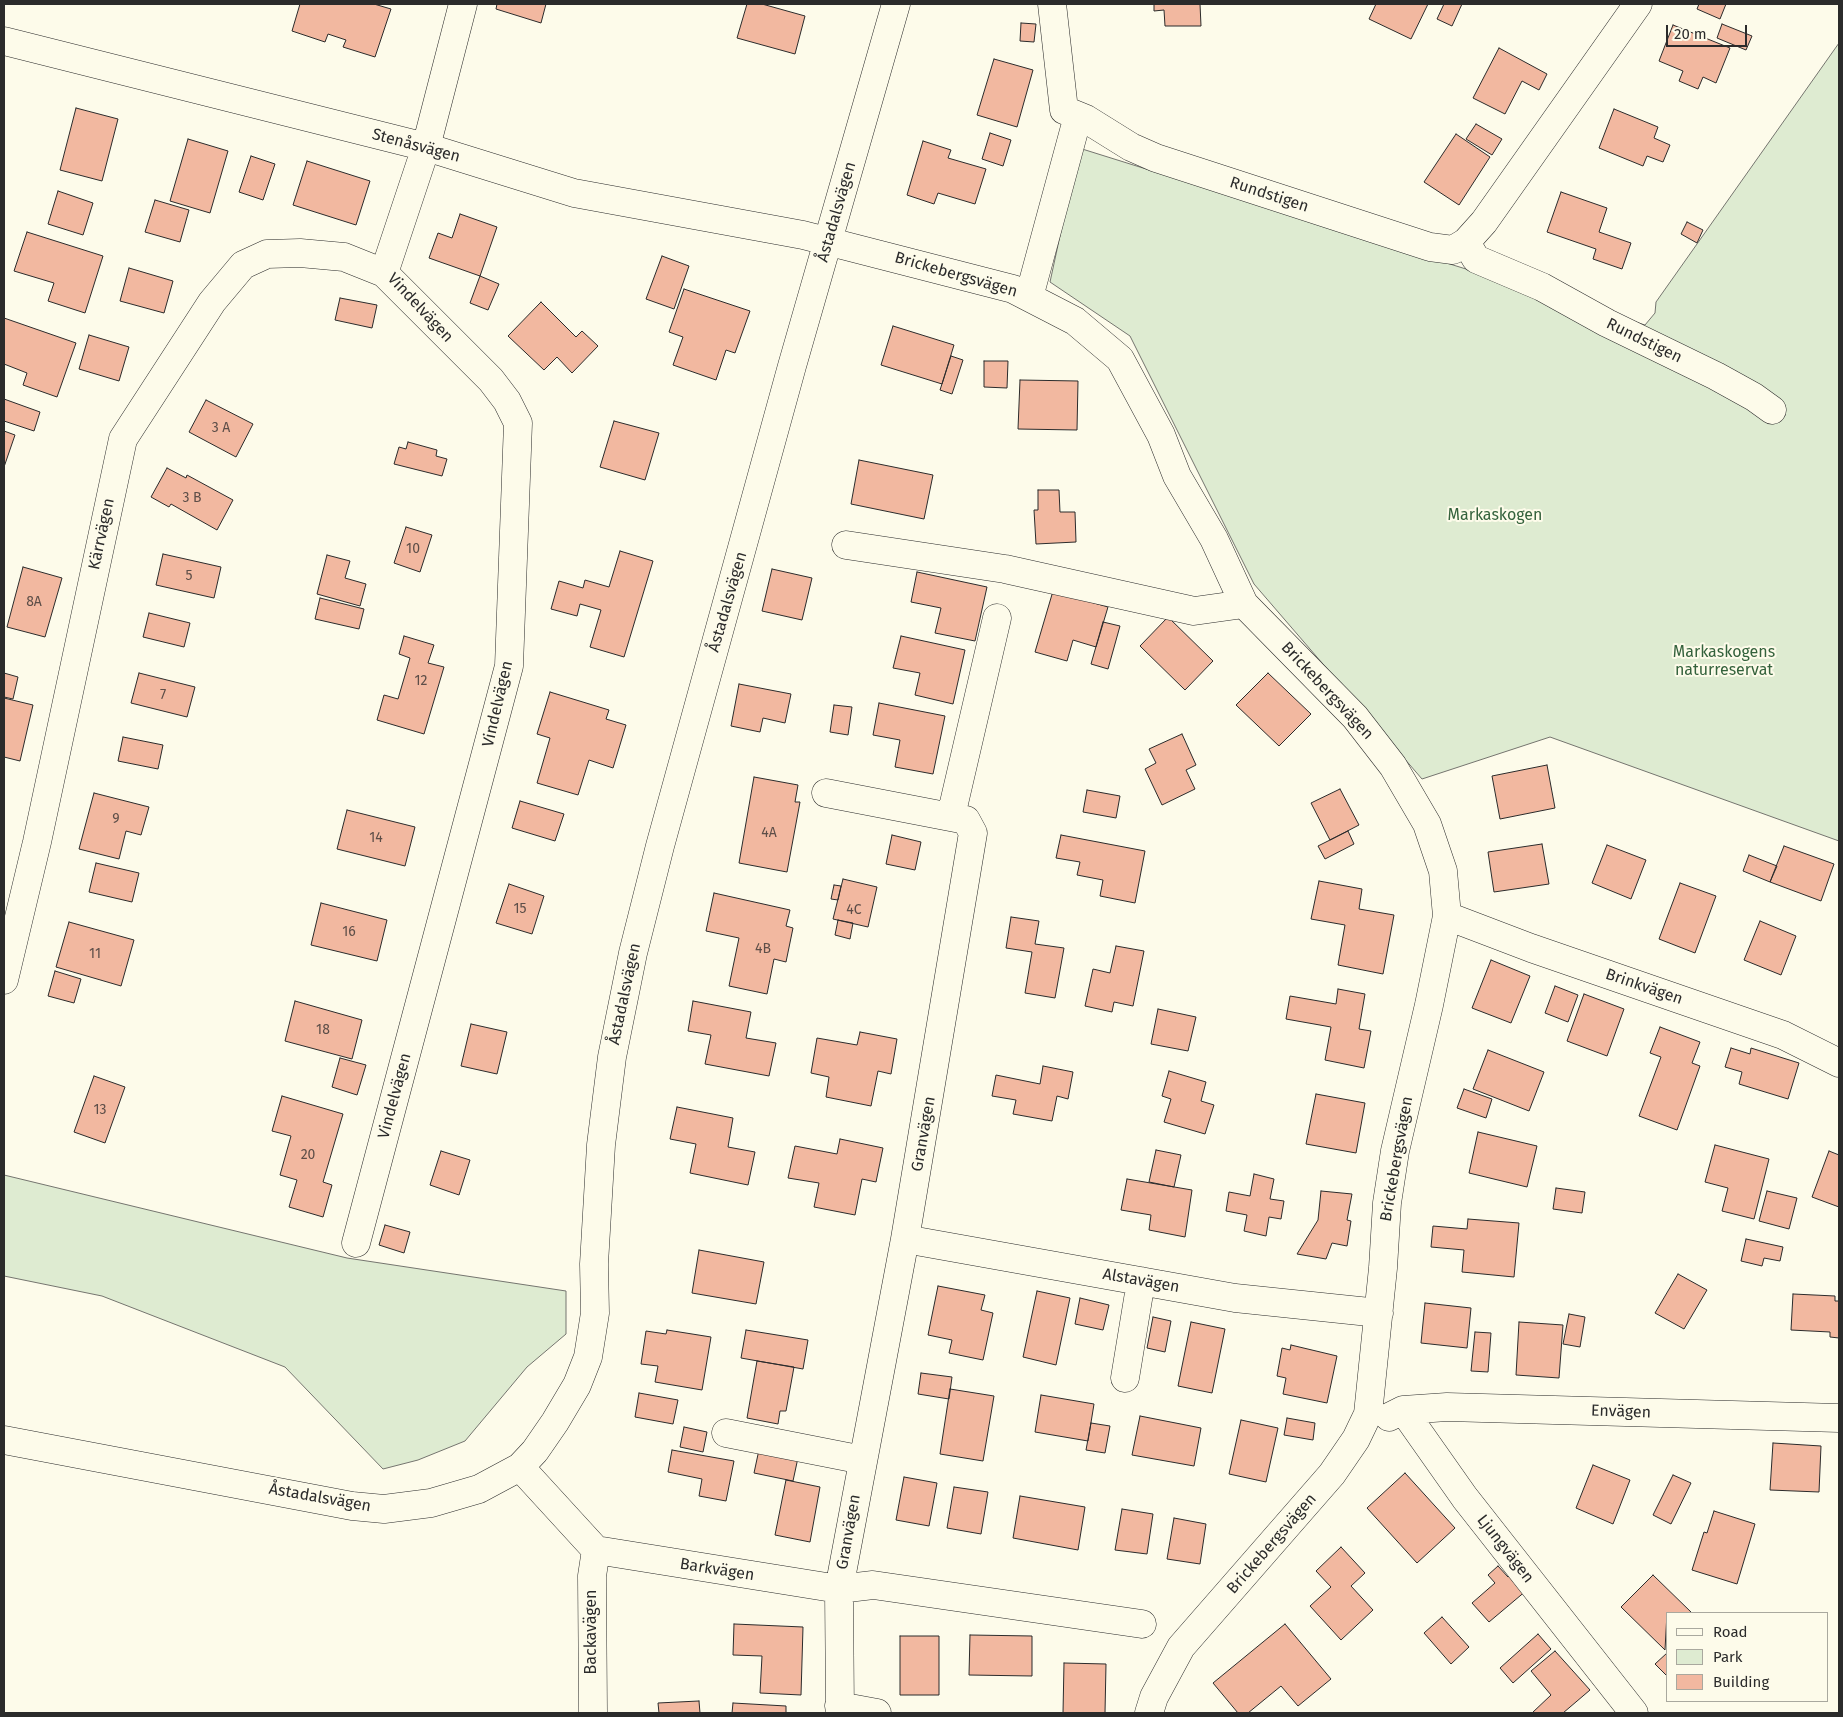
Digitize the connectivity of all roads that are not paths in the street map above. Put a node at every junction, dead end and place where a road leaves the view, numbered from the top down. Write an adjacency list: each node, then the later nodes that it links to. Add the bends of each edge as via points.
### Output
1 (463, 4): 7 (street, Vindelvägen)
2 (896, 4): 8 (street, Åstadalsvägen)
3 (1052, 4): 6 (street, Rundstigen, via 1064,110)
4 (1638, 4): 9 (street, via 1534,153)
5 (4, 41): 7 (street, Stenåsvägen)
6 (1078, 116): 9 (street, Rundstigen, via 1156,158 1282,200 1430,247 1453,250); 11 (street)
7 (426, 147): 8 (street, Stenåsvägen, via 574,193); 10 (street, Vindelvägen)
8 (829, 242): 11 (street, Brickebergsvägen, via 1013,289); 32 (street, Åstadalsvägen, via 792,366 633,953 612,1057 601,1145 594,1264 595,1313 588,1357 577,1385 555,1422)
9 (1466, 242): 12 (street, Rundstigen, via 1476,259 1542,287 1606,323 1716,376)
10 (384, 273): 19 (street, Kärrvägen, via 344,257 300,253 267,254 242,265 212,302 123,439 37,842); 22 (street, Vindelvägen, via 491,380 507,401 518,423 516,503 509,666)
11 (1029, 297): 14 (street, Brickebergsvägen, via 1075,321 1120,360 1161,435 1177,476 1214,539)
12 (1772, 410)
13 (846, 545): 14 (street, via 1005,569 1194,611)
14 (1244, 604): 18 (street, Brickebergsvägen, via 1355,717 1394,766 1427,824 1443,871)
15 (997, 618): 17 (street)
16 (826, 793): 17 (street, Granvägen)
17 (951, 816): 21 (street, Granvägen, via 966,820 973,833)
18 (1447, 916): 20 (street, Brinkvägen, via 1783,1035); 24 (street, Brickebergsvägen, via 1394,1159 1383,1237)
19 (4, 980)
20 (1839, 1063)
21 (905, 1239): 23 (street, Alstavägen); 31 (street, Granvägen)
22 (356, 1243)
23 (1142, 1281): 24 (street, Alstavägen, via 1235,1298); 25 (street)
24 (1379, 1313): 27 (street, Brickebergsvägen)
25 (1125, 1378)
26 (1403, 1410): 27 (street, via 1385,1418); 28 (street, Envägen, via 1447,1406); 40 (street, Ljungvägen, via 1465,1498)
27 (1368, 1414): 39 (street, Brickebergsvägen, via 1356,1439 1332,1474 1182,1647 1154,1696)
28 (1839, 1418)
29 (726, 1433): 31 (street)
30 (4, 1440): 32 (street, Åstadalsvägen, via 352,1506 384,1509 430,1503 479,1489)
31 (863, 1460): 34 (street, Granvägen)
32 (520, 1467): 33 (street)
33 (596, 1550): 34 (street, Barkvägen); 37 (street, Backavägen, via 592,1576)
34 (839, 1589): 35 (street, Granvägen, via 873,1585); 36 (street, Granvägen)
35 (1142, 1624)
36 (840, 1710): 38 (street)
37 (593, 1713)
38 (877, 1713)
39 (1149, 1713)
40 (1634, 1713)

